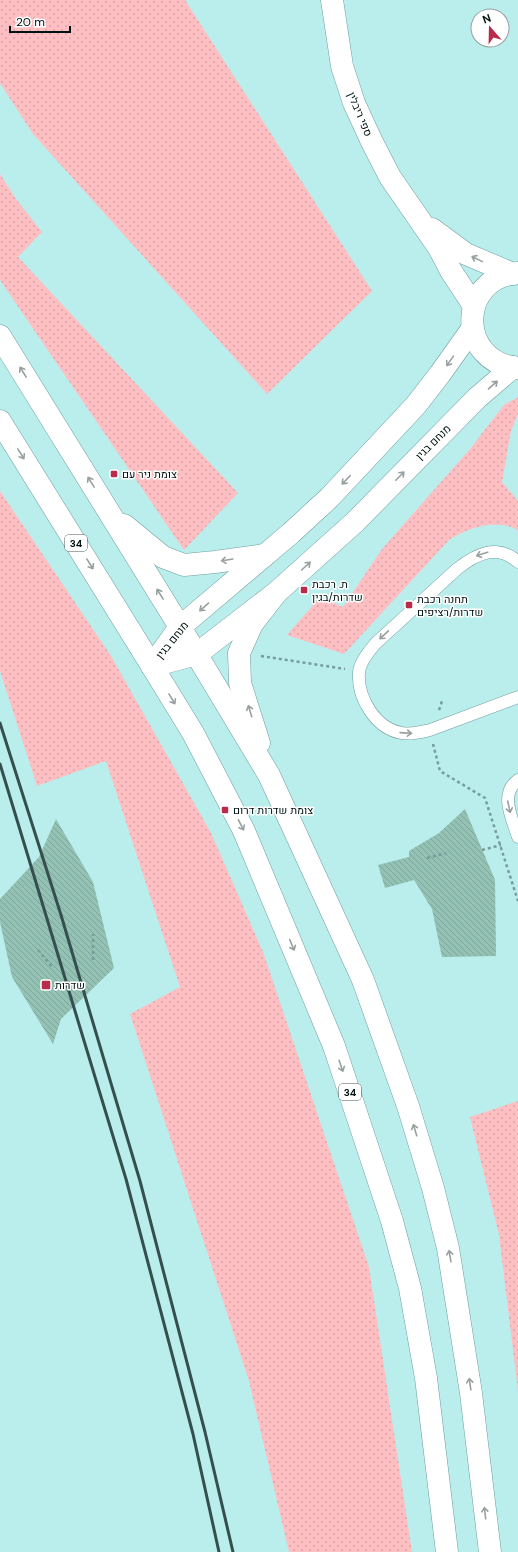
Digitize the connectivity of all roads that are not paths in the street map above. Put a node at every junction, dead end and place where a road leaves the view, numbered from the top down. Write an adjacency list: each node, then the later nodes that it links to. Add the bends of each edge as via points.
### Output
1 (332, 0): 2 (main road, ספי ריבלין, via 342,66 354,103 390,177)
2 (417, 217): 3 (main road, ספי ריבלין, one-way to 2, via 466,254); 4 (main road, ספי ריבלין)
3 (516, 274): 4 (main road, via 486,286)
4 (474, 306): 5 (main road)
5 (472, 329): 7 (main road, via 485,354 497,363); 10 (main road, מנחם בגין, one-way to 10, via 411,410 329,498)
6 (0, 338): 9 (main road, one-way to 6)
7 (516, 368): 12 (main road, מנחם בגין, one-way to 7, via 355,522 477,398)
8 (0, 421): 15 (main road, 34, one-way to 15)
9 (112, 516): 10 (main road, one-way to 9, via 184,565 163,557); 13 (main road, one-way to 9)
10 (265, 554): 13 (main road, מנחם בגין, one-way to 13)
11 (518, 562): 16 (lane, one-way to 16, via 502,553 490,552 479,554 469,560 376,643 366,655 359,671 360,684 369,709 379,721 402,733 430,730)
12 (277, 592): 14 (main road, מנחם בגין); 17 (main road, one-way to 12, via 240,683 238,653 252,624)
13 (180, 627): 14 (main road); 15 (main road, מנחם בגין)
14 (197, 654): 15 (main road, מנחם בגין); 17 (main road)
15 (152, 666): 20 (main road, 34, one-way to 20, via 193,733 244,831 334,1046 357,1111 410,1288 426,1378)
16 (518, 697)
17 (269, 775): 21 (main road, one-way to 17, via 459,1314 448,1248 433,1188 408,1106 363,980)
18 (518, 780): 19 (lane, one-way to 19, via 508,792)
19 (518, 836)
20 (447, 1552)
21 (490, 1552)

